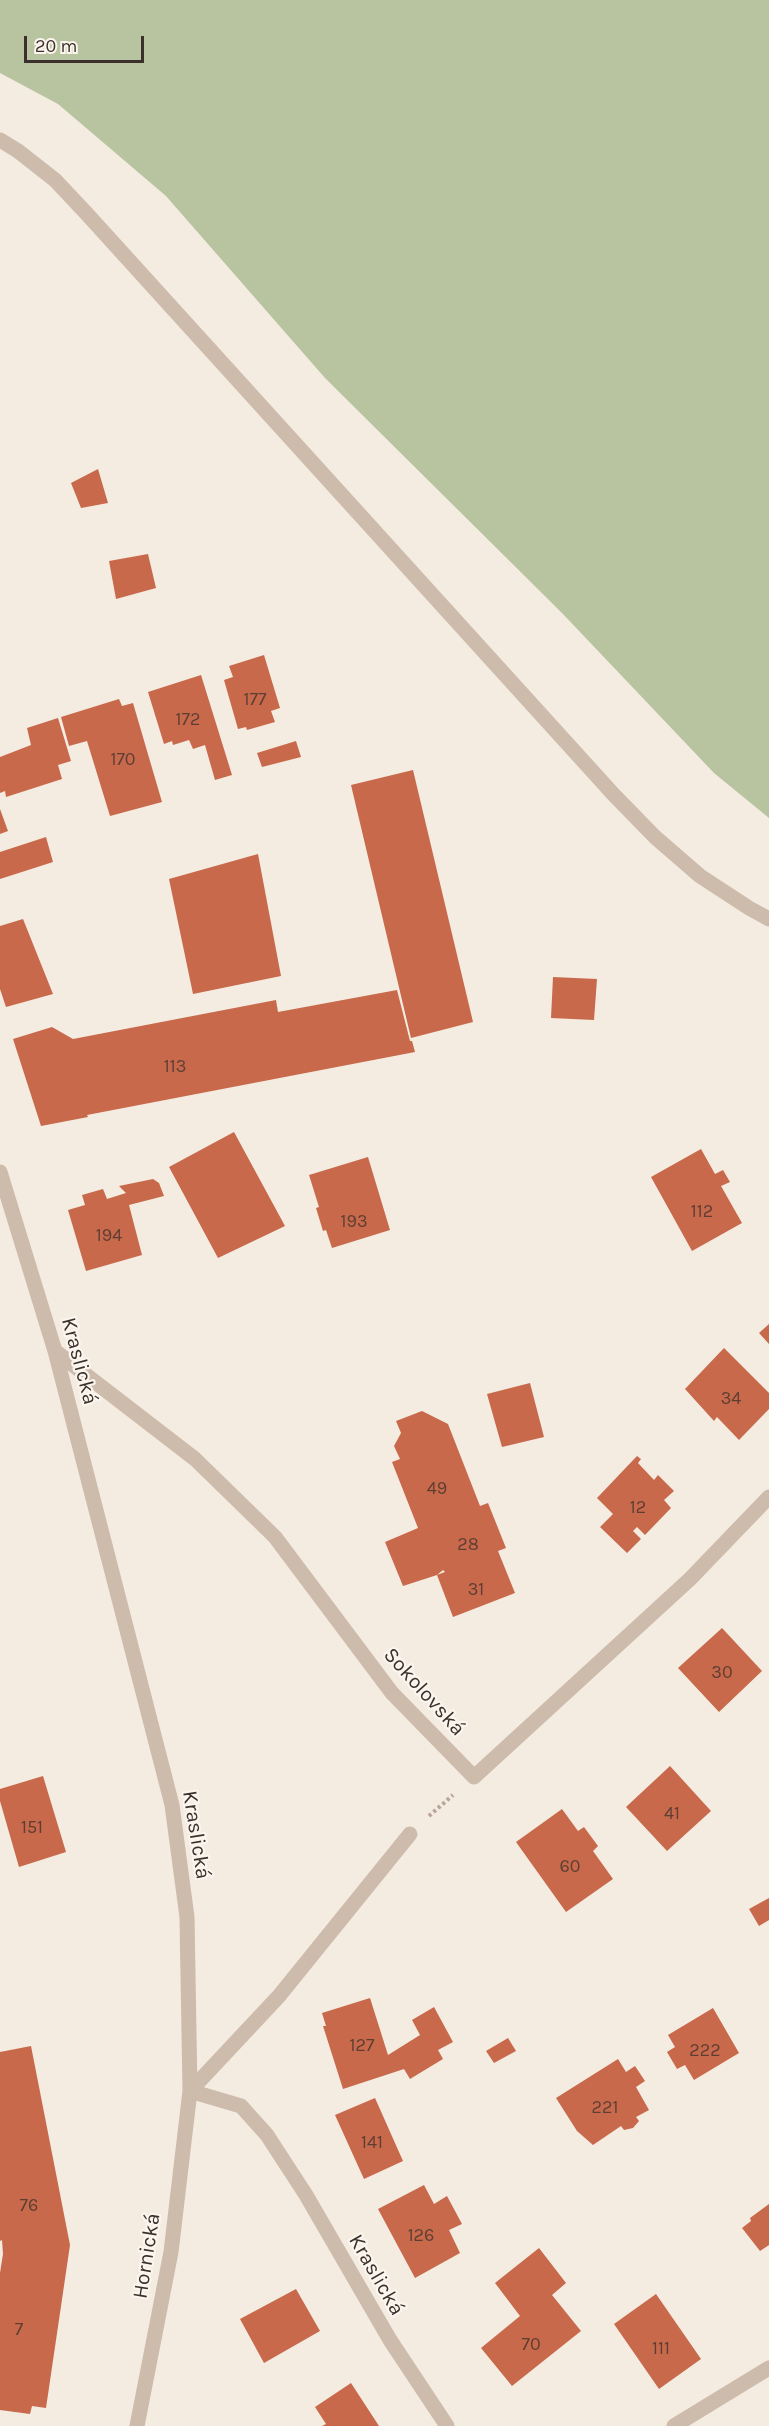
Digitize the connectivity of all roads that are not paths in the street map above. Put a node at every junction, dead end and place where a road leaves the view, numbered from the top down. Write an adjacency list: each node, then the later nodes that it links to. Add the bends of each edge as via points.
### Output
1 (0, 140): 2 (street, via 55,180 87,214 655,837 700,876)
2 (769, 919)
3 (0, 1172): 4 (street, Kraslická)
4 (55, 1351): 5 (street, Sokolovská, via 195,1459 275,1537 392,1692 474,1777 690,1579); 7 (street, Kraslická, via 172,1805 187,1917)
5 (769, 1497)
6 (410, 1834): 7 (street, via 279,1996)
7 (190, 2091): 9 (street, Hornická, via 171,2252); 10 (street, Kraslická, via 242,2106 267,2135 390,2340)
8 (769, 2368): 11 (street)
9 (137, 2426)
10 (447, 2426)
11 (674, 2426)

